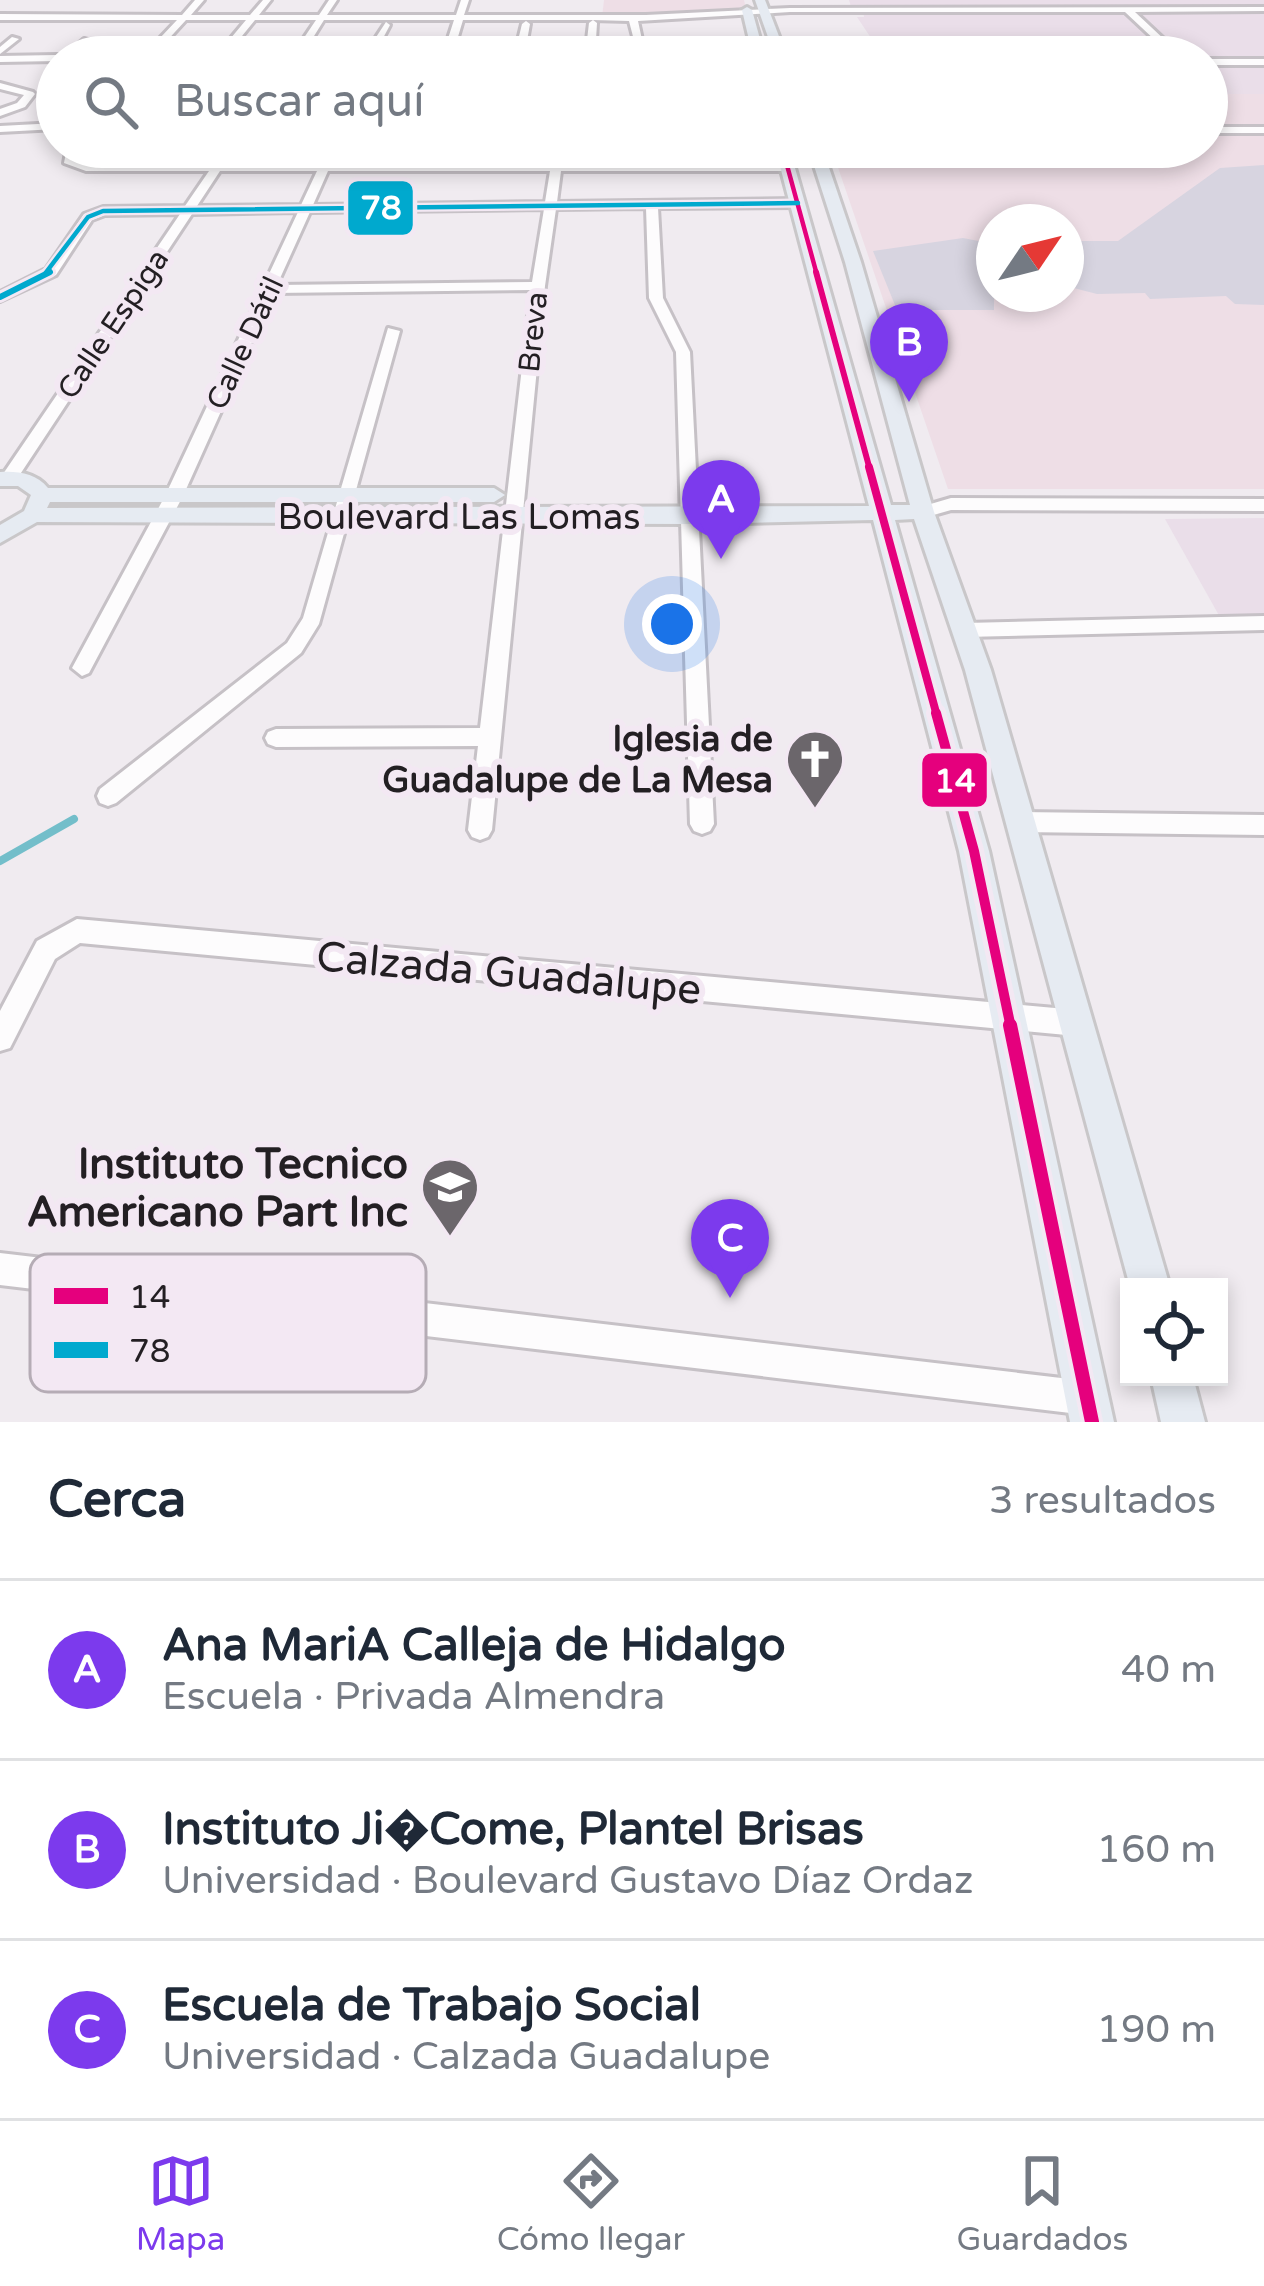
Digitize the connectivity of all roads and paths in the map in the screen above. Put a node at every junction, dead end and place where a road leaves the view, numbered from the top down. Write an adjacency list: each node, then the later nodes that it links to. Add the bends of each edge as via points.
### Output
1 (70, 0): 18 (street)
2 (136, 0): 19 (street)
3 (200, 0): 20 (street)
4 (267, 0): 26 (street)
5 (333, 0): 23 (street)
6 (398, 0): 24 (street)
7 (465, 0): 25 (street)
8 (529, 0): 21 (street)
9 (595, 0): 22 (street)
10 (744, 0): 15 (main road)
11 (1118, 0): 14 (street)
12 (762, 6): 14 (street); 15 (street); 36 (main road)
13 (1264, 9): 14 (street)
14 (1130, 11): 37 (street)
15 (748, 15): 16 (street); 35 (main road)
16 (638, 19): 22 (street); 34 (street)
17 (0, 20): 18 (street)
18 (43, 20): 19 (street)
19 (116, 20): 20 (street)
20 (182, 20): 26 (street); 27 (street)
21 (527, 20): 22 (street); 25 (street); 32 (street)
22 (594, 20): 33 (street)
23 (320, 21): 24 (street); 26 (street); 29 (street)
24 (388, 21): 25 (street); 30 (street)
25 (459, 21): 31 (street)
26 (250, 22): 28 (street)
27 (167, 36)
28 (238, 36)
29 (310, 36)
30 (380, 36)
31 (454, 36)
32 (524, 36)
33 (592, 36)
34 (639, 36)
35 (754, 36)
36 (773, 36)
37 (1156, 36)
38 (15, 39): 39 (street)
39 (0, 55): 40 (street)
40 (36, 57)
41 (1228, 62): 42 (street)
42 (1264, 62)
43 (0, 86): 44 (street, via 30,94)
44 (0, 113)
45 (36, 127): 46 (street)
46 (0, 129)
47 (1228, 130): 48 (street)
48 (1264, 130)
49 (0, 140): 50 (street)
50 (36, 140)
51 (86, 168): 57 (street)
52 (224, 168): 57 (street)
53 (324, 168): 62 (street, Calle Dátil)
54 (556, 168): 58 (street); 60 (street, Breva)
55 (788, 168): 58 (street); 59 (main road)
56 (821, 168): 69 (main road)
57 (216, 169): 63 (street, Calle Espiga)
58 (651, 169)
59 (798, 203): 61 (street); 73 (main road)
60 (549, 207): 61 (street); 62 (street); 64 (street, Breva)
61 (652, 207): 76 (street, via 656,298 683,352)
62 (307, 209): 63 (street); 65 (street, Calle Dátil)
63 (189, 210): 66 (street, via 96,213 51,272); 68 (street, Calle Espiga)
64 (538, 286): 65 (street); 70 (street, Breva)
65 (271, 289): 75 (street, Calle Dátil)
66 (0, 297)
67 (393, 332): 72 (street)
68 (4, 478): 71 (main road, via 38,486)
69 (921, 503): 73 (main road, Boulevard Las Lomas); 74 (street); 79 (main road)
70 (514, 504): 72 (main road, Boulevard Las Lomas); 76 (main road, Boulevard Las Lomas); 81 (street, Breva)
71 (38, 505): 75 (main road, Boulevard Las Lomas); 77 (main road)
72 (344, 505): 75 (main road, Boulevard Las Lomas); 83 (street, via 312,619 294,648)
73 (881, 505): 76 (main road, Boulevard Las Lomas); 88 (main road)
74 (1264, 505)
75 (168, 506): 80 (street, Calle Dátil)
76 (689, 507): 85 (street)
77 (0, 535)
78 (1264, 623): 79 (street)
79 (965, 630): 84 (main road)
80 (82, 668)
81 (491, 737): 82 (street); 87 (street, Breva)
82 (276, 738)
83 (108, 796)
84 (1019, 822): 86 (street); 89 (main road)
85 (702, 824)
86 (1264, 826)
87 (480, 830)
88 (1011, 1019): 89 (street, Calzada Guadalupe); 90 (street, Calzada Guadalupe, via 77,931 46,950); 96 (main road)
89 (1077, 1023): 93 (main road)
90 (0, 1038)
91 (0, 1269): 92 (street)
92 (30, 1273)
93 (1148, 1278)
94 (426, 1324): 96 (street)
95 (1174, 1386): 97 (main road)
96 (1089, 1410)
97 (1183, 1422)

